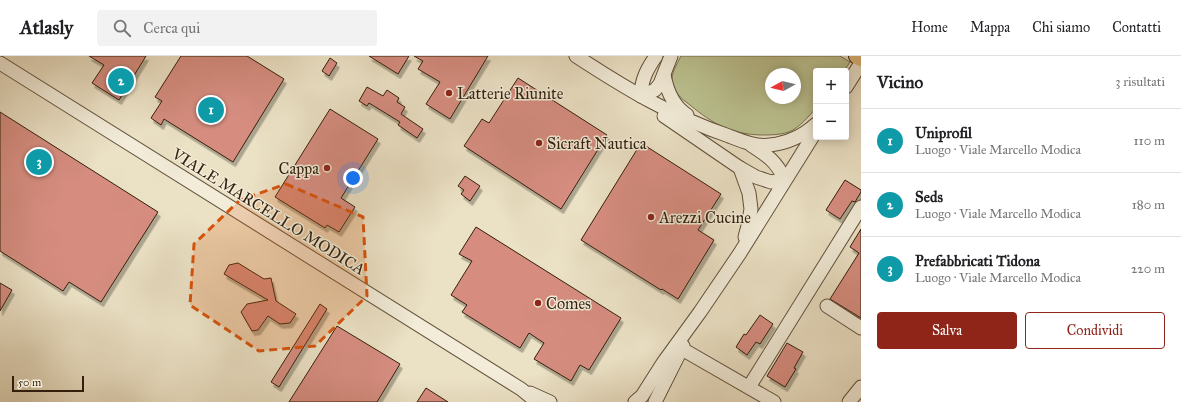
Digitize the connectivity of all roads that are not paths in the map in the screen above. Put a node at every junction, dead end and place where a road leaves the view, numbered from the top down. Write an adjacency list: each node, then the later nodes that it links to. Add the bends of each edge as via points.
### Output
1 (576, 56): 10 (street)
2 (656, 56): 8 (street)
3 (671, 56): 9 (street)
4 (858, 56): 5 (main road)
5 (861, 58)
6 (0, 63): 27 (street, VIALE MARCELLO MODICA)
7 (861, 63): 11 (street)
8 (648, 68): 10 (street, via 640,76); 12 (street, via 641,87)
9 (664, 75): 12 (street, via 655,90); 14 (street, via 674,103)
10 (613, 80): 12 (street)
11 (849, 82)
12 (641, 96): 14 (street); 17 (street, via 668,119)
13 (813, 126): 16 (street, via 792,140 769,146)
14 (707, 129): 16 (street)
15 (813, 137): 18 (street)
16 (750, 144): 18 (street, via 780,168)
17 (740, 168): 18 (street, via 771,182); 20 (street, via 749,193 751,209)
18 (785, 180): 20 (street)
19 (861, 207): 25 (street)
20 (740, 253): 22 (street)
21 (827, 306): 23 (street)
22 (700, 312): 24 (street); 30 (street, via 642,396)
23 (861, 328)
24 (682, 349): 25 (street); 31 (street)
25 (748, 387): 32 (street)
26 (861, 387): 33 (street)
27 (521, 389): 28 (street); 29 (street)
28 (537, 402)
29 (550, 402)
30 (635, 402)
31 (655, 402)
32 (774, 402)
33 (849, 402)

